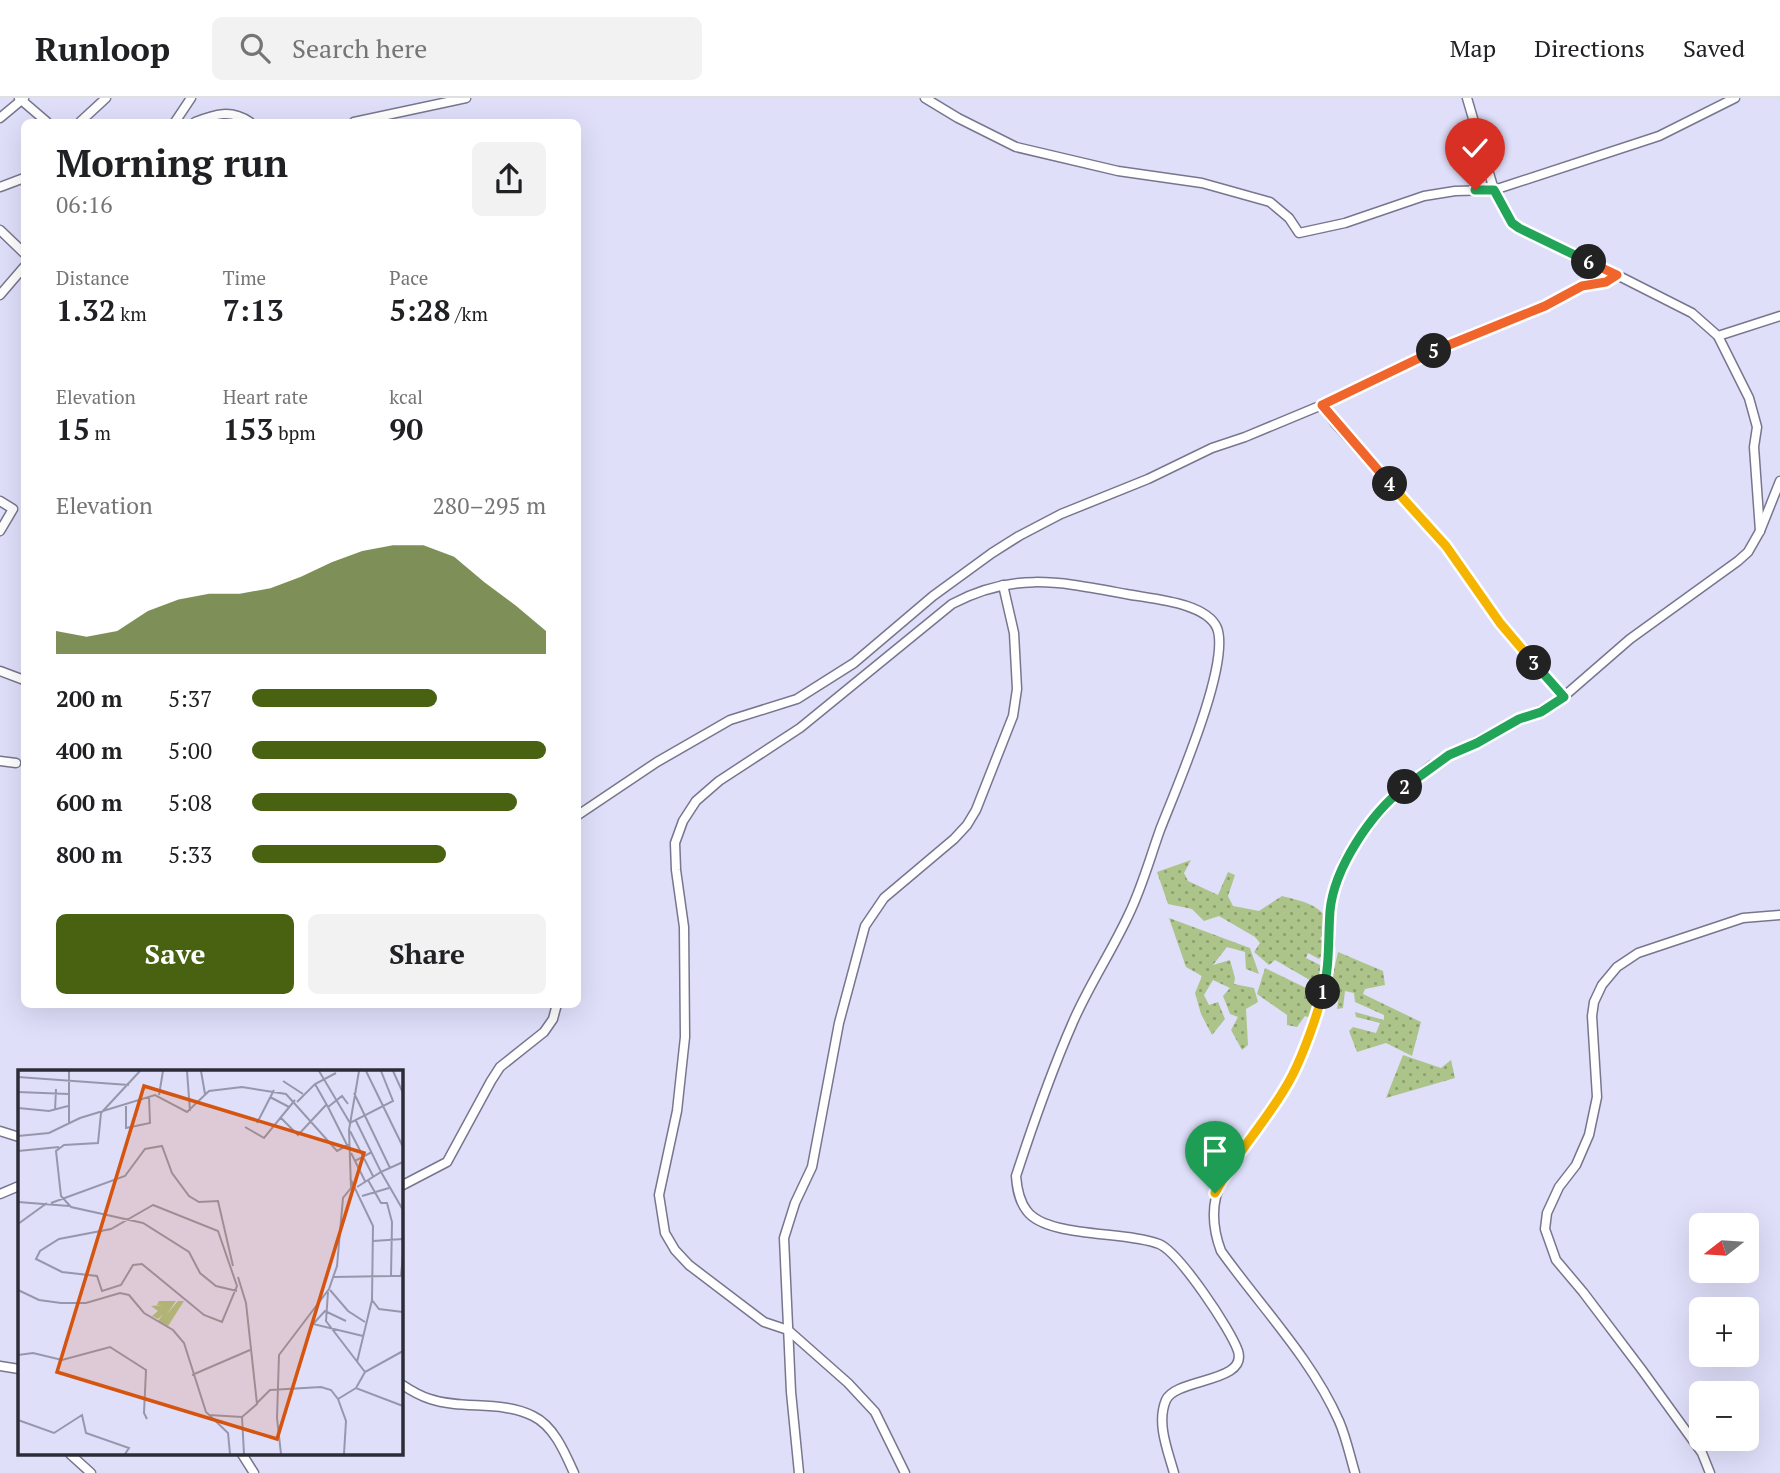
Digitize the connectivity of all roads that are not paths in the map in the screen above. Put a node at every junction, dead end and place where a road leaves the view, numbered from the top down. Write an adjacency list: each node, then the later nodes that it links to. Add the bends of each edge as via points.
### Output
1 (106, 98): 10 (street)
2 (191, 98): 11 (street)
3 (466, 98): 14 (street)
4 (925, 98): 17 (street, via 1016,147 1118,171 1202,183 1270,202 1299,233 1424,196)
5 (1467, 98): 17 (street)
6 (1735, 98): 17 (street, via 1659,136)
7 (21, 99): 8 (street); 9 (street)
8 (0, 118)
9 (44, 119)
10 (83, 119)
11 (177, 119)
12 (204, 119): 13 (street, via 228,113)
13 (245, 119)
14 (368, 119)
15 (21, 179): 16 (street)
16 (0, 187)
17 (1494, 190): 21 (street, via 1519,228)
18 (0, 230): 19 (street)
19 (21, 250)
20 (21, 270): 22 (street)
21 (1617, 275): 24 (street, via 1692,313); 25 (street, via 1428,353)
22 (0, 295)
23 (1780, 316): 24 (street)
24 (1718, 337): 29 (street, via 1749,398 1757,427 1754,447)
25 (1322, 405): 33 (street, via 1446,546 1500,623); 36 (street, via 1212,448 1019,536 933,596 854,663 797,699 730,720)
26 (1780, 481): 29 (street)
27 (0, 500): 28 (street, via 13,509)
28 (0, 531)
29 (1760, 531): 33 (street, via 1748,552 1610,655)
30 (1003, 585): 44 (street, via 1014,633 1017,689 1013,716 967,825 884,898 865,926 839,1023 812,1167 784,1238); 44 (street, via 976,591 952,604 800,728 719,781 696,801 675,843 684,927 685,1037 660,1212 665,1233 689,1265 764,1322); 55 (street, via 1037,581 1072,584 1177,603 1210,619 1221,645 1198,733 1130,913 1073,1020 1016,1176 1020,1199 1038,1222 1145,1241 1175,1255 1235,1344 1237,1366 1176,1390 1164,1402 1162,1425)
31 (0, 671): 32 (street)
32 (21, 679)
33 (1564, 697): 56 (street, via 1432,765 1397,793 1357,841 1338,880 1330,911 1325,986 1294,1073 1215,1193 1215,1227 1222,1251 1329,1400)
34 (0, 761): 35 (street)
35 (16, 763)
36 (581, 813)
37 (1780, 915): 57 (street, via 1743,918 1638,953 1602,985 1592,1016 1597,1097 1589,1135 1547,1213 1545,1229 1556,1261 1642,1370 1702,1453)
38 (556, 1008): 41 (street, via 544,1032 495,1074 447,1162)
39 (0, 1131): 40 (street)
40 (18, 1137)
41 (402, 1185)
42 (18, 1186): 43 (street)
43 (0, 1195)
44 (788, 1330): 53 (street); 54 (street, via 875,1412)
45 (0, 1366): 46 (street)
46 (18, 1368)
47 (402, 1385): 52 (street, via 429,1399 534,1416 559,1444)
48 (72, 1456): 50 (street)
49 (243, 1456): 51 (street)
50 (90, 1473)
51 (254, 1473)
52 (574, 1473)
53 (799, 1473)
54 (905, 1473)
55 (1174, 1473)
56 (1354, 1473)
57 (1710, 1473)

